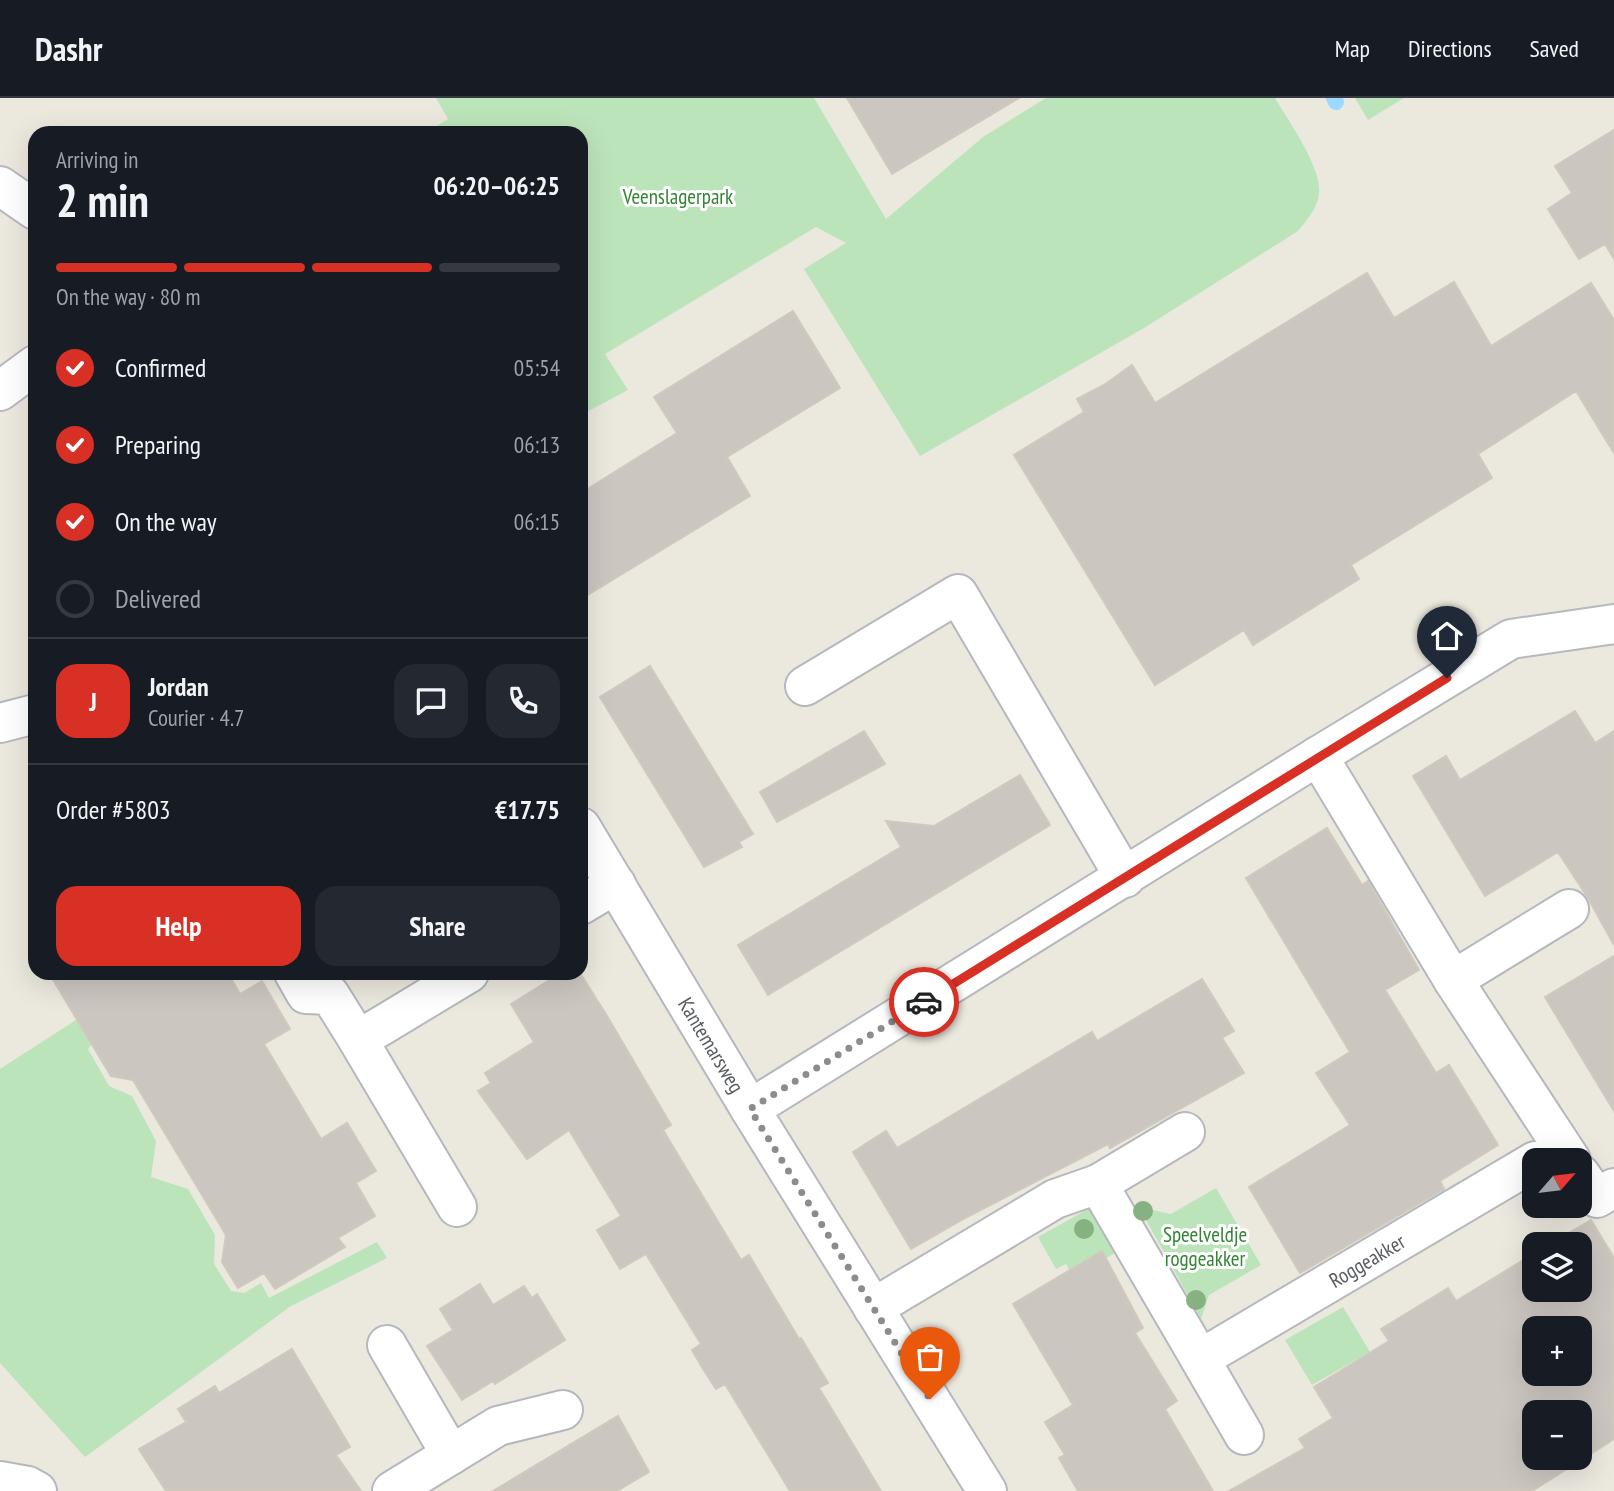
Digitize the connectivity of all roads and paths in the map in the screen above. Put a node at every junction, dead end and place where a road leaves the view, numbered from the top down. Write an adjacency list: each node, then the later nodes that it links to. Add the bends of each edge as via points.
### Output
1 (0, 186): 2 (street)
2 (28, 205)
3 (28, 370): 4 (street)
4 (0, 391)
5 (1614, 624): 9 (street, via 1511,639)
6 (805, 686): 11 (street, via 958,594)
7 (28, 716): 8 (street)
8 (0, 723)
9 (1318, 756): 11 (street); 17 (street)
10 (588, 838): 12 (street, Kantemarsweg)
11 (1125, 878): 19 (street)
12 (616, 884): 13 (street); 19 (street, Kantemarsweg)
13 (588, 901)
14 (1569, 909): 17 (street)
15 (297, 980): 18 (street, via 306,994 330,995)
16 (458, 980): 18 (street)
17 (1453, 980): 21 (street)
18 (358, 1041): 26 (street)
19 (750, 1109): 27 (street, Kantemarsweg)
20 (1185, 1132): 23 (street)
21 (1550, 1148)
22 (1522, 1180): 29 (street, Roggeakker)
23 (1098, 1184): 27 (street, via 1055,1199); 29 (street)
24 (1614, 1188): 25 (street, via 1597,1198)
25 (1592, 1193)
26 (457, 1207)
27 (873, 1308): 36 (street, Kantemarsweg)
28 (387, 1345): 32 (street)
29 (1200, 1359): 31 (street)
30 (562, 1410): 32 (street, via 498,1426)
31 (1244, 1435)
32 (451, 1455): 35 (street)
33 (0, 1481): 34 (street)
34 (37, 1491)
35 (391, 1491)
36 (987, 1491)

